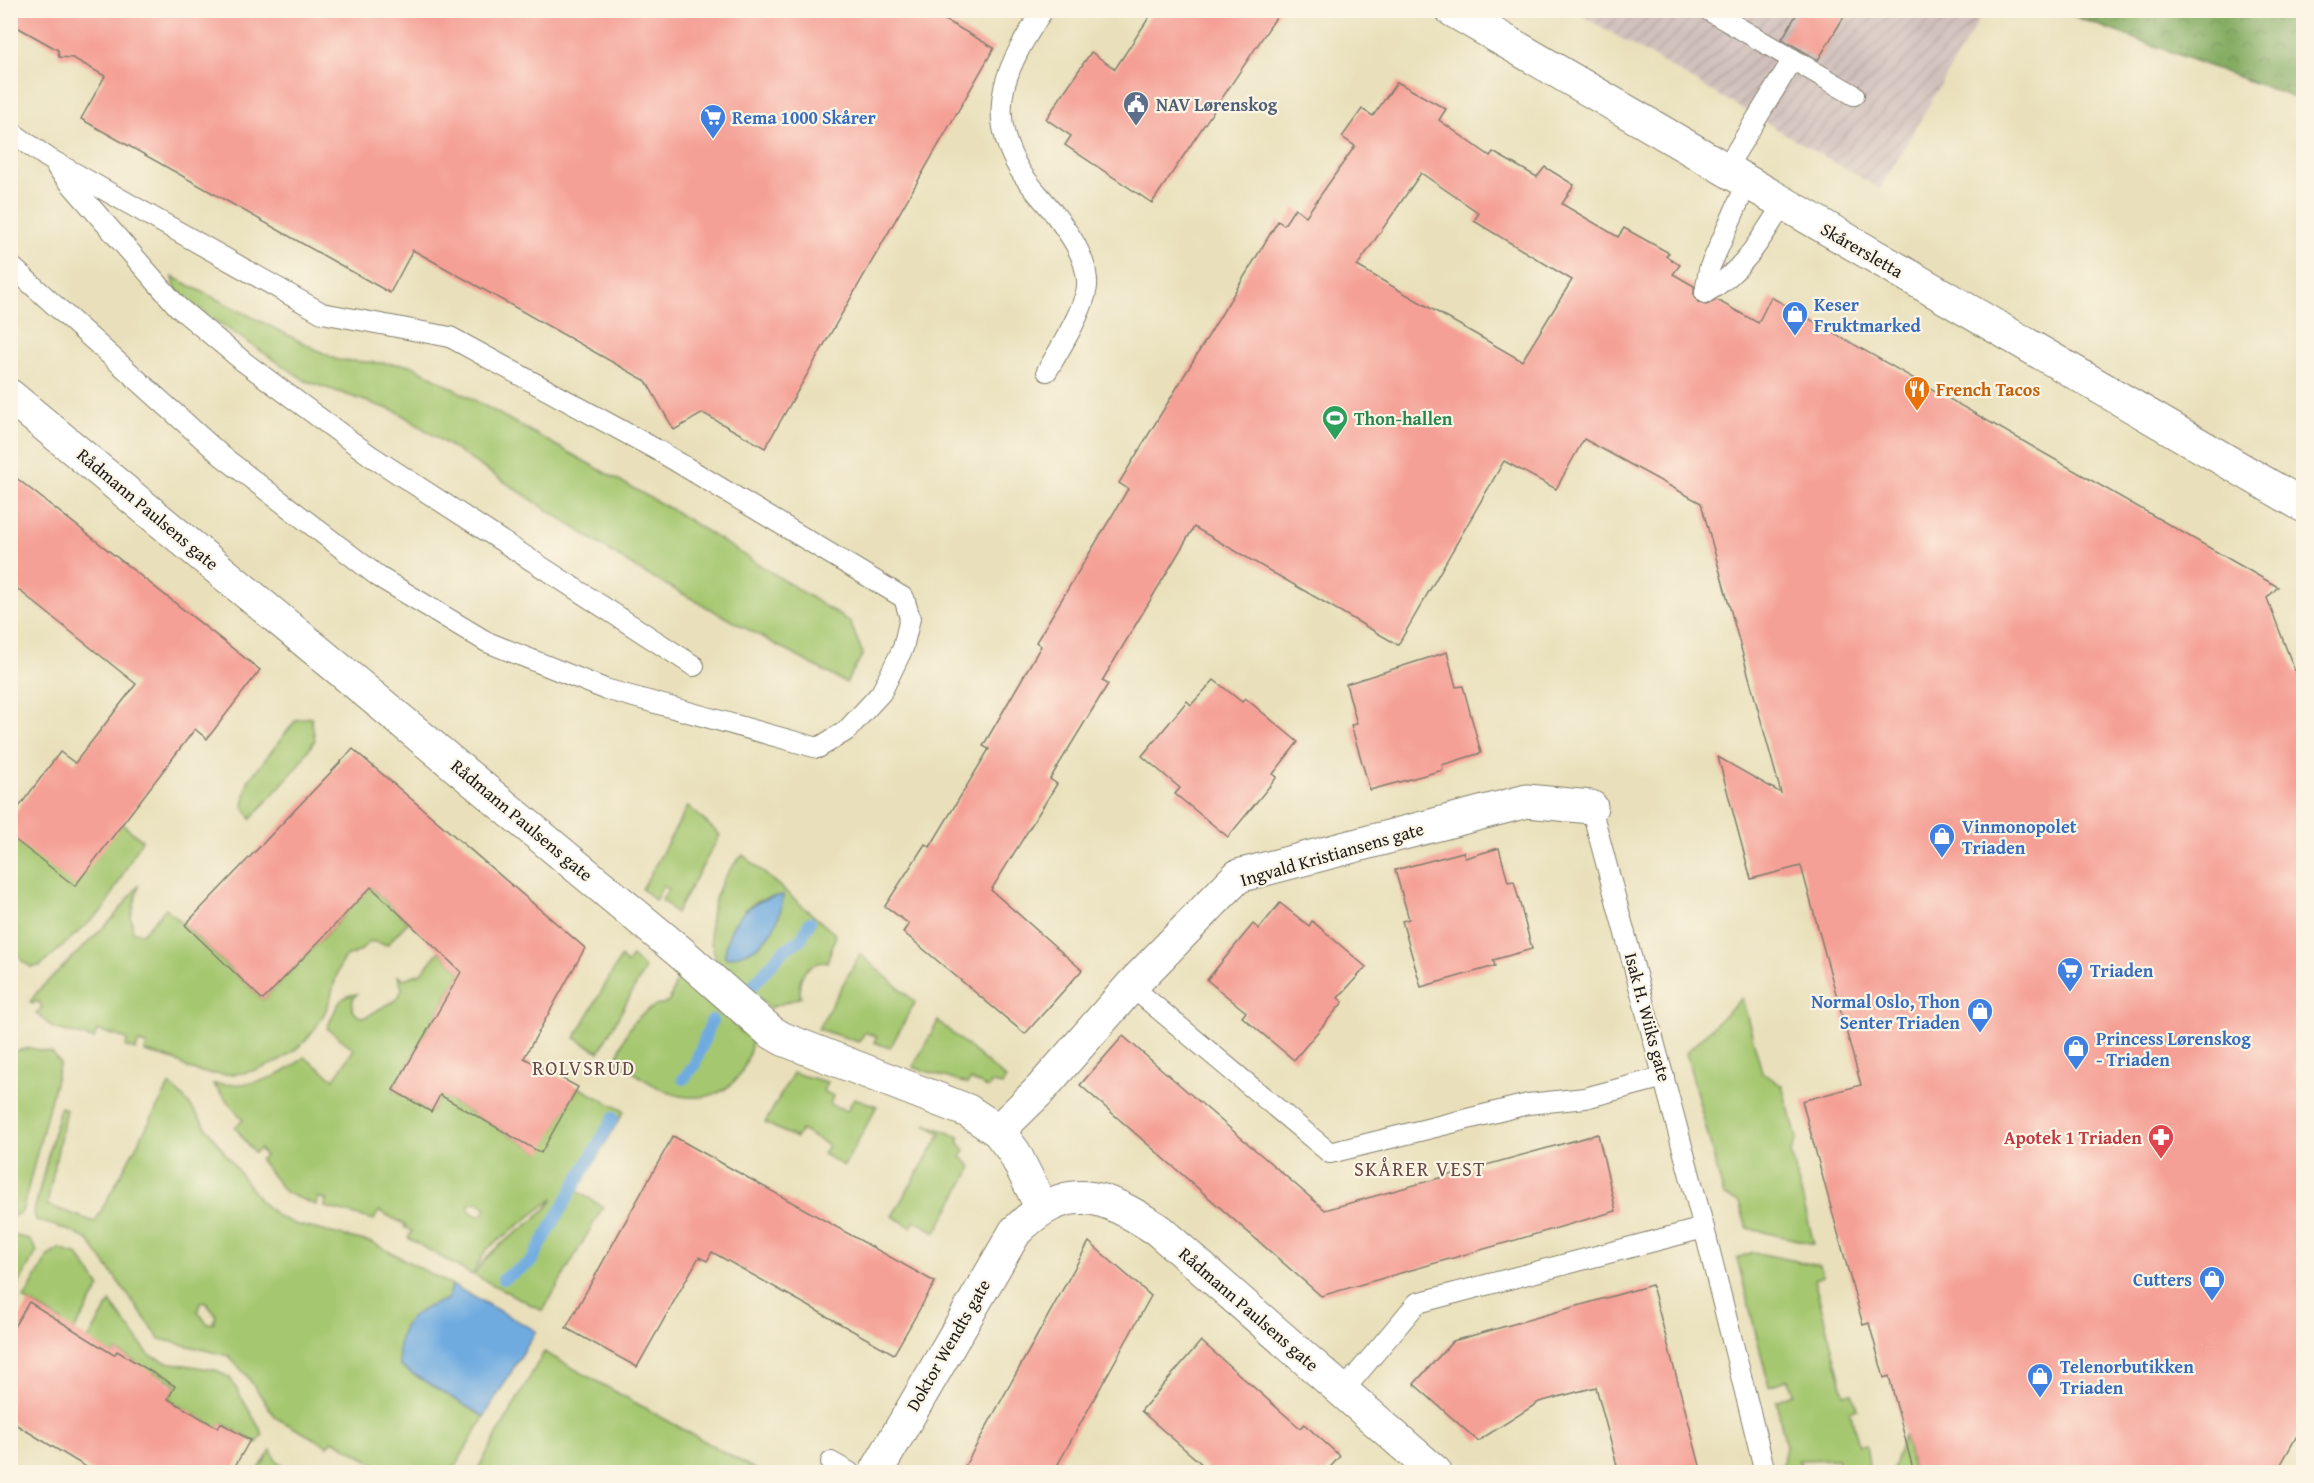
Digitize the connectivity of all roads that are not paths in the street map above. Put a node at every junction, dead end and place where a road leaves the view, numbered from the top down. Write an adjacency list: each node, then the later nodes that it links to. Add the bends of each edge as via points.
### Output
1 (1043, 10): 11 (lane, via 1019,47 1000,99 1008,147 1020,171 1074,239 1088,282 1074,325)
2 (1452, 10): 8 (street, Skårersletta)
3 (1708, 10): 4 (lane)
4 (1793, 59): 5 (lane); 8 (lane)
5 (1854, 94)
6 (10, 131): 7 (lane)
7 (48, 158): 10 (lane, via 322,313 450,337 659,451 904,598 910,618 903,648 881,693 846,730 818,748 605,689 487,642 379,577 222,456); 14 (lane, via 178,307 244,362 371,456)
8 (1736, 176): 9 (street, Skårersletta); 9 (lane, via 1709,269 1706,293 1726,282 1761,240)
9 (1783, 204): 13 (street, Skårersletta)
10 (10, 265)
11 (1047, 371)
12 (10, 396): 18 (street, Rådmann Paulsens gate, via 771,1032 968,1112)
13 (2304, 506)
14 (694, 666)
15 (1591, 807): 16 (street, Ingvald Kristiansens gate, via 1527,801 1238,876); 17 (lane, Isak H. Wiiks gate)
16 (1131, 986): 17 (lane, via 1330,1153 1528,1104 1585,1098); 18 (street, Ingvald Kristiansens gate)
17 (1664, 1077): 20 (lane, Isak H. Wiiks gate)
18 (998, 1131): 19 (street, Rådmann Paulsens gate, via 1014,1152)
19 (1034, 1214): 21 (street, Rådmann Paulsens gate, via 1066,1198 1094,1197 1135,1214); 24 (street, Doktor Wendts gate, via 1004,1248)
20 (1704, 1228): 21 (lane, via 1417,1303); 26 (lane, Isak H. Wiiks gate)
21 (1343, 1391): 25 (street, Rådmann Paulsens gate)
22 (831, 1462): 23 (lane)
23 (849, 1473)
24 (876, 1473)
25 (1436, 1473)
26 (1765, 1473)

